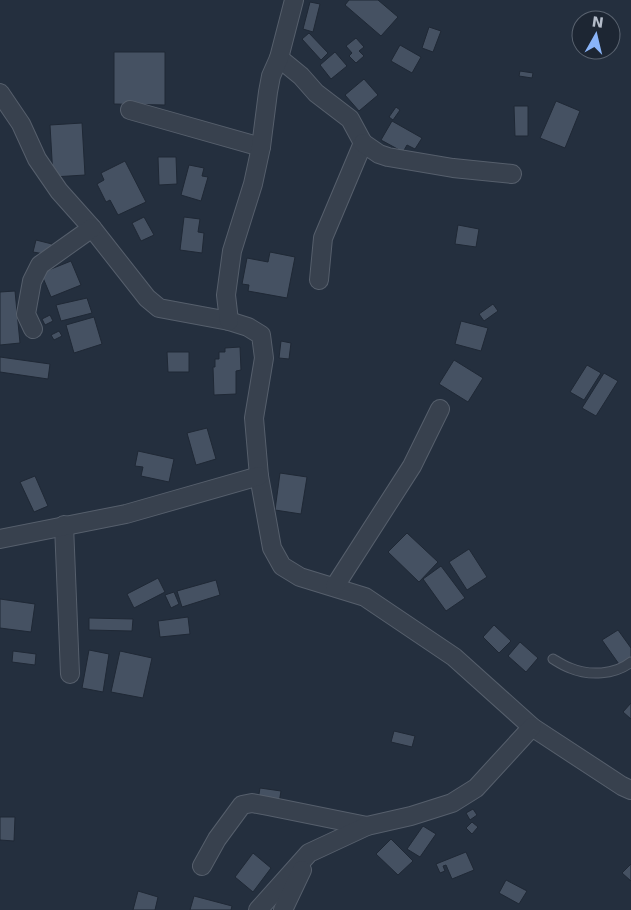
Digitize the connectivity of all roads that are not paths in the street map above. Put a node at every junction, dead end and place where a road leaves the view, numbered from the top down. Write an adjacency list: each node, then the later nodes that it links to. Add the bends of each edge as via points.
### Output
1 (294, 0): 2 (street)
2 (279, 58): 5 (street, via 350,119); 6 (street, via 271,76)
3 (0, 93): 8 (street, via 21,124 37,159 59,191)
4 (130, 110): 6 (street)
5 (363, 143): 7 (street, via 388,157); 9 (street, via 323,238)
6 (261, 147): 10 (street, via 228,270)
7 (512, 174)
8 (92, 228): 10 (street, via 147,298 159,308); 11 (street, via 40,265 32,281 26,314)
9 (318, 280)
10 (229, 321): 13 (street, via 261,335 264,358 254,418)
11 (33, 329)
12 (440, 409): 16 (street, via 412,466)
13 (259, 476): 14 (street, via 126,514); 16 (street, via 272,548 279,562 300,577)
14 (64, 525): 15 (street); 19 (street)
15 (0, 539)
16 (335, 586): 20 (street, via 365,597 454,657)
17 (552, 659): 18 (lane, via 571,669 592,673 612,672)
18 (631, 662)
19 (70, 674)
20 (532, 727): 21 (street); 22 (street, via 476,788 452,803)
21 (631, 790)
22 (367, 826): 23 (street); 24 (street, via 252,803 242,804)
23 (309, 853): 25 (street); 26 (street)
24 (202, 866)
25 (258, 910)
26 (283, 910)

